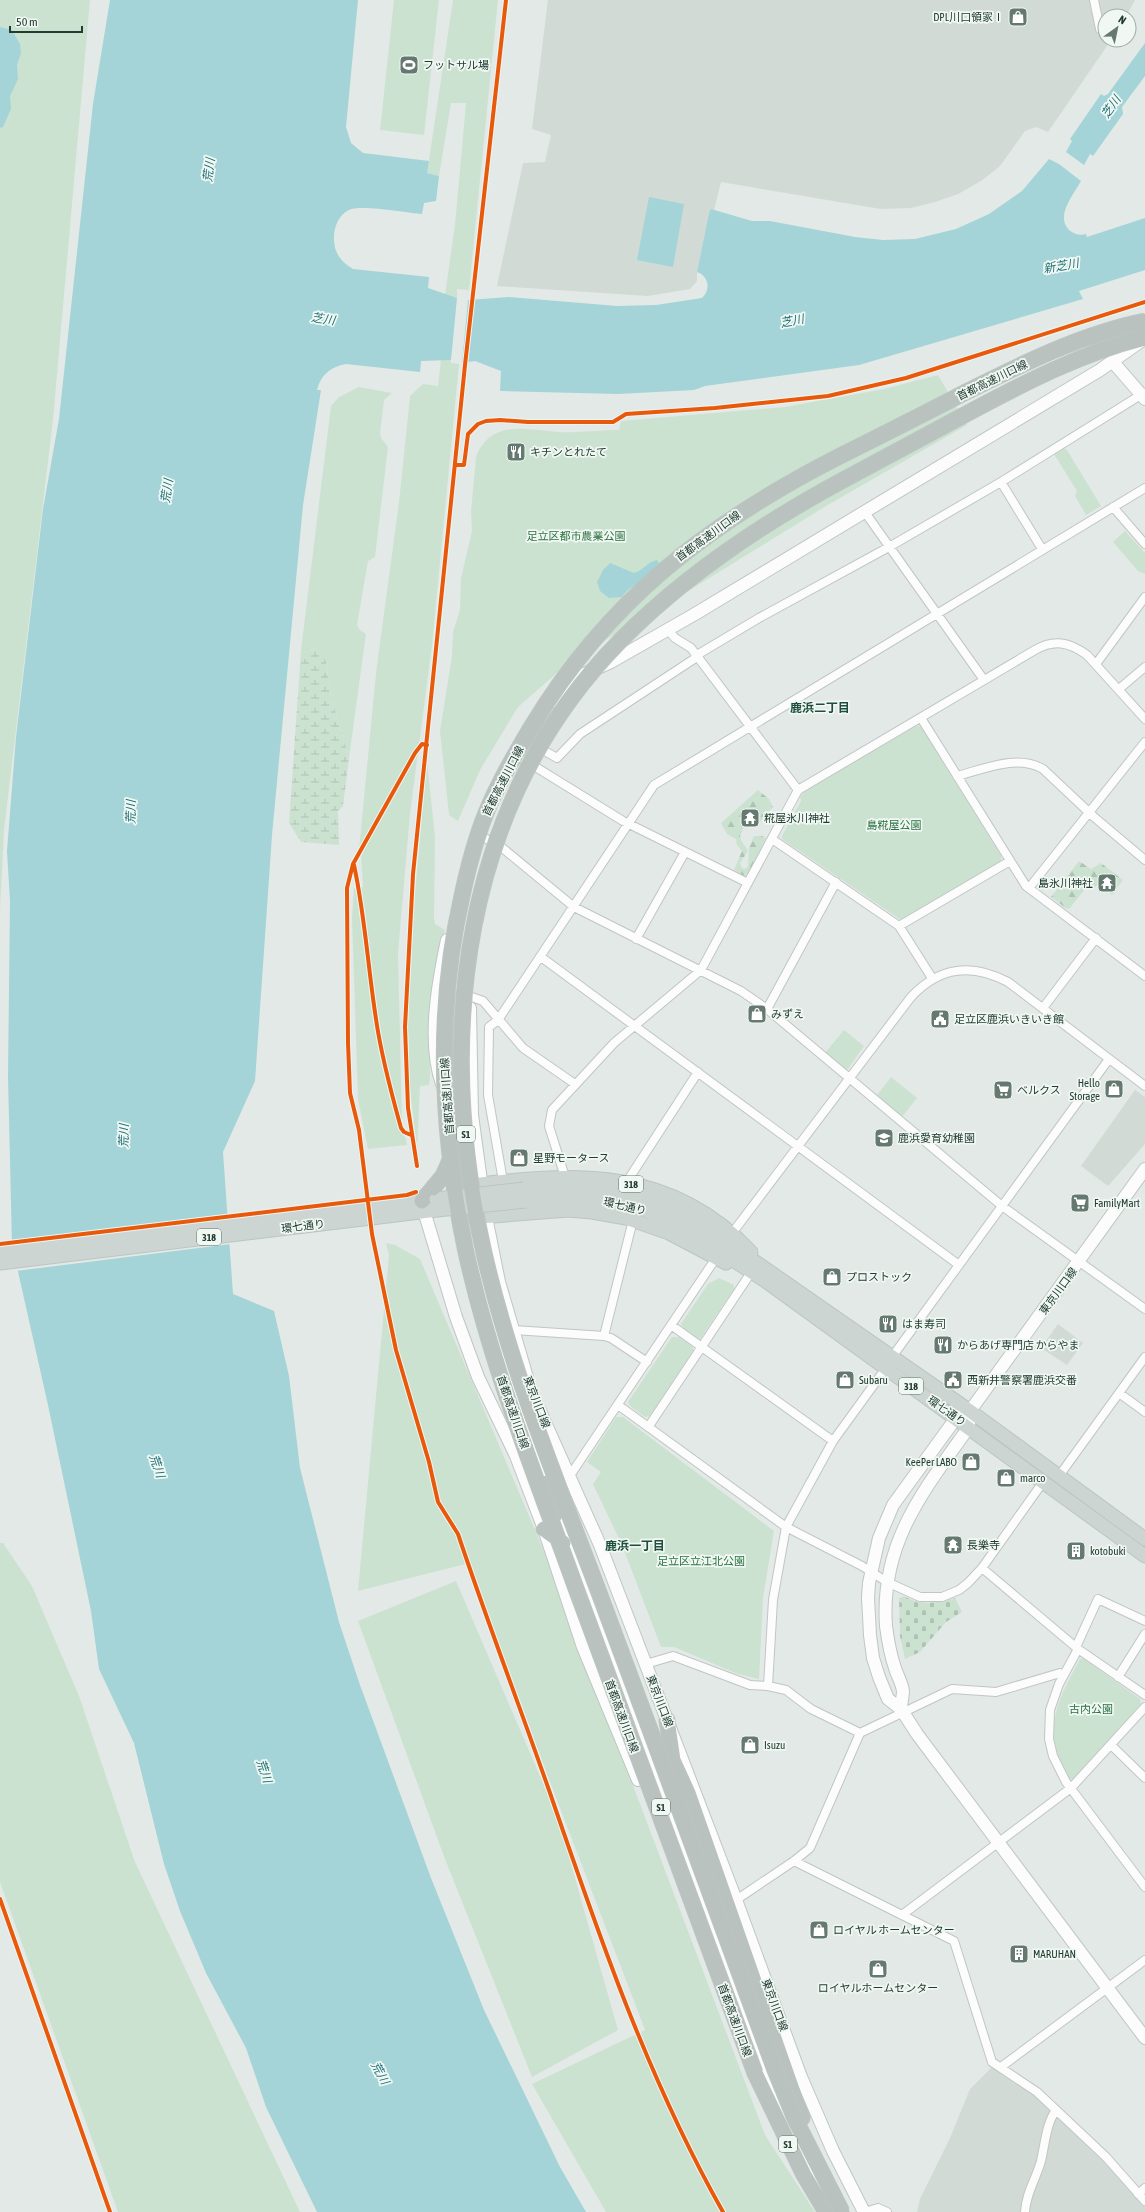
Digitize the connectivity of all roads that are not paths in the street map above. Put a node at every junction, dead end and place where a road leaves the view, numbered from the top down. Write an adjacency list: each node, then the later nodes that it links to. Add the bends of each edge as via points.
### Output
1 (1094, 0): 2 (street)
2 (1097, 14)
3 (1145, 321): 6 (highway, 首都高速川口線 / S1, bridge, via 1086,338)
4 (1145, 337): 5 (street); 140 (highway, 首都高速川口線 / S1, bridge, via 1091,353 1029,380 810,498 735,544 663,600 598,666 572,698 540,748 492,853 472,928 464,988 462,1058 465,1118 469,1164 492,1286 520,1378 554,1474 775,2070)
5 (1113, 362): 7 (street); 11 (street)
6 (1003, 373): 33 (highway, bridge, via 954,407 810,482 759,512 665,580 623,619 566,688 517,768); 138 (highway, 首都高速川口線 / S1, bridge, via 753,503 686,551 643,587 620,611 556,688 496,790 477,835 470,860 450,955 444,1033 446,1104 455,1192 475,1291 511,1410)
7 (1144, 395): 8 (street)
8 (1001, 482): 13 (street); 14 (street)
9 (1145, 488): 10 (street)
10 (1113, 508): 12 (street); 14 (street)
11 (864, 511): 13 (street); 17 (street)
12 (1145, 544)
13 (889, 547): 16 (street); 18 (street)
14 (1042, 549): 16 (street)
15 (1145, 597): 20 (street)
16 (937, 613): 22 (street); 26 (street)
17 (667, 629): 18 (street); 19 (street)
18 (697, 655): 26 (street); 28 (street, via 580,734 563,755 558,758)
19 (611, 662): 28 (street, 東京川口線, via 590,680); 29 (street, 東京川口線, via 584,674 553,700)
20 (1096, 664): 22 (street, via 1076,647 1064,642 1052,643); 23 (street)
21 (1145, 667): 23 (street)
22 (984, 680): 24 (street)
23 (1119, 689): 25 (street)
24 (921, 718): 31 (street); 32 (street)
25 (1145, 719)
26 (750, 726): 32 (street); 35 (street, via 654,785)
27 (1145, 742): 34 (street)
28 (543, 750): 30 (street, 東京川口線)
29 (510, 752): 30 (street); 36 (street, 東京川口線, via 495,780)
30 (534, 767): 35 (street); 38 (street, 東京川口線)
31 (957, 776): 34 (street, via 1009,763 1033,764 1043,769); 41 (street)
32 (798, 790): 37 (street)
33 (498, 809): 63 (highway, bridge, via 486,825 476,855 459,928 449,999); 72 (highway, bridge, via 479,864 460,945 452,1034 453,1149 443,1176)
34 (1088, 812): 40 (street); 44 (street)
35 (628, 824): 39 (street); 45 (street)
36 (474, 833): 38 (street); 63 (street, 東京川口線, via 459,879 439,977 435,1053)
37 (772, 839): 42 (street); 43 (street)
38 (500, 846): 45 (street); 53 (street, 東京川口線, via 476,940)
39 (685, 852): 43 (street); 47 (street)
40 (1145, 860)
41 (1010, 861): 44 (street); 46 (street)
42 (836, 882): 46 (street); 55 (street)
43 (748, 883): 50 (street)
44 (1029, 888): 48 (street)
45 (574, 907): 47 (street); 49 (street)
46 (899, 926): 52 (street)
47 (636, 938): 50 (street)
48 (1096, 938): 51 (street); 54 (street)
49 (541, 957): 56 (street); 57 (street)
50 (701, 970): 55 (street, via 742,991); 57 (street)
51 (1145, 976)
52 (932, 978): 54 (street, via 957,970 987,972 1008,982); 60 (street, via 911,997)
53 (469, 996): 56 (street, via 482,1001); 69 (street, 東京川口線, via 472,1115)
54 (1043, 1008): 58 (street)
55 (767, 1009): 60 (street)
56 (498, 1020): 61 (street, via 523,1048); 67 (street, via 488,1027 487,1075 488,1095)
57 (635, 1026): 59 (street); 61 (street, via 614,1043)
58 (1109, 1059): 62 (street); 73 (street)
59 (698, 1072): 64 (street); 68 (street)
60 (850, 1079): 64 (street); 73 (street)
61 (576, 1084): 66 (street, via 554,1106 549,1117 549,1126)
62 (1145, 1086)
63 (450, 1105): 70 (street, 東京川口線)
64 (798, 1146): 77 (street); 82 (street)
65 (1145, 1169): 81 (street, 東京川口線)
66 (565, 1176): 67 (main road, 318); 68 (main road, 318)
67 (504, 1180): 69 (main road, 318)
68 (626, 1183): 77 (main road, 318, via 688,1202)
69 (482, 1184): 70 (main road, 318); 74 (street, 東京川口線)
70 (465, 1186): 75 (street, 東京川口線)
71 (525, 1195): 72 (main road, 環七通り / 318, bridge); 83 (main road, 環七通り / 318, via 588,1199 648,1211 674,1222); 84 (main road, 環七通り / 318, via 570,1186 609,1190 660,1204 701,1224)
72 (427, 1203): 78 (main road, 環七通り / 318); 80 (main road, 環七通り / 318); 106 (street, via 456,1317 475,1369 516,1456)
73 (1002, 1206): 81 (street); 82 (street)
74 (486, 1217): 75 (main road, 318); 76 (main road, 318, via 568,1210); 87 (street, 東京川口線, via 499,1282)
75 (468, 1218): 104 (street, 東京川口線, via 495,1330)
76 (633, 1220): 79 (main road, 318, via 669,1233); 88 (street)
77 (733, 1232): 84 (main road, 318)
78 (0, 1252)
79 (716, 1258): 83 (main road, 318); 86 (street)
80 (0, 1263)
81 (1079, 1263): 85 (street); 95 (street, 東京川口線)
82 (959, 1265): 92 (street)
83 (748, 1269): 89 (street); 92 (main road, 環七通り / 318)
84 (769, 1271): 92 (main road, 環七通り / 318)
85 (1145, 1310)
86 (671, 1326): 89 (street); 91 (street)
87 (514, 1330): 88 (street); 102 (street, 東京川口線, via 531,1391)
88 (604, 1336): 91 (street)
89 (701, 1347): 98 (street); 100 (street)
90 (1145, 1357): 93 (street)
91 (647, 1362): 94 (street)
92 (889, 1363): 95 (main road, 環七通り / 318); 97 (main road, 環七通り / 318); 100 (street)
93 (1119, 1393): 96 (street); 101 (street)
94 (618, 1405): 98 (street); 102 (street)
95 (970, 1411): 97 (street, 東京川口線); 99 (street); 101 (main road, 環七通り / 318)
96 (1145, 1412)
97 (956, 1418): 99 (main road, 環七通り / 318); 111 (street, via 893,1505 879,1538)
98 (649, 1426): 105 (street)
99 (969, 1427): 103 (main road, 環七通り / 318); 112 (street, via 908,1516 895,1548)
100 (833, 1441): 105 (street)
101 (1059, 1476): 107 (main road, 環七通り / 318)
102 (569, 1477): 116 (street, 東京川口線, via 600,1545)
103 (1043, 1482): 109 (main road, 環七通り / 318); 110 (street)
104 (546, 1483): 108 (highway, S1); 134 (street, 東京川口線)
105 (786, 1526): 111 (street); 119 (street, via 773,1600)
106 (544, 1530): 108 (highway); 134 (street, via 583,1647 678,1874)
107 (1145, 1539)
108 (563, 1543): 138 (highway, S1, bridge, via 749,2044)
109 (1145, 1556)
110 (982, 1568): 112 (street, via 964,1587 942,1597 920,1597); 115 (street)
111 (871, 1572): 112 (street); 122 (street, via 868,1598 873,1658 888,1699)
112 (887, 1582): 122 (street, via 888,1640 903,1689)
113 (1145, 1621): 115 (street, via 1098,1599)
114 (1145, 1634): 118 (street)
115 (1077, 1648): 117 (street); 118 (street)
116 (646, 1664): 119 (street, via 673,1656 750,1685); 123 (street, 東京川口線)
117 (1064, 1675): 122 (street, via 1060,1673 996,1692 952,1689); 127 (street, via 1050,1710 1049,1739 1056,1764)
118 (1118, 1677): 120 (street)
119 (768, 1686): 124 (street, via 786,1690 811,1709)
120 (1145, 1696)
121 (1145, 1707): 125 (street)
122 (902, 1711): 124 (street); 128 (street)
123 (668, 1720): 131 (street, 東京川口線); 140 (highway, bridge, via 673,1760 688,1793 752,1983)
124 (860, 1733): 129 (street, via 810,1848)
125 (1111, 1745): 126 (street); 127 (street)
126 (1145, 1778)
127 (1071, 1788): 128 (street); 130 (street)
128 (999, 1841): 132 (street); 135 (street)
129 (794, 1862): 131 (street); 132 (street)
130 (1145, 1887)
131 (736, 1900): 147 (street, 東京川口線, via 801,2077 833,2151)
132 (902, 1915): 137 (street, via 954,1941 992,2062)
133 (1145, 1960): 135 (street)
134 (726, 1972): 145 (street, 東京川口線, via 786,2122)
135 (1108, 1988): 136 (street); 137 (street)
136 (1145, 2038)
137 (1001, 2067): 139 (street, via 1037,2092)
138 (755, 2073): 144 (highway, 首都高速川口線 / S1, via 783,2134)
139 (1056, 2110): 142 (street, via 1106,2156); 149 (street, via 1051,2117 1040,2163 1026,2198)
140 (819, 2169): 146 (highway, 首都高速川口線 / S1, bridge)
141 (1145, 2188): 142 (street)
142 (1138, 2194): 143 (street)
143 (1145, 2201)
144 (826, 2212)
145 (835, 2212)
146 (842, 2212)
147 (864, 2212): 148 (street, via 878,2208)
148 (887, 2212)
149 (1026, 2212)

